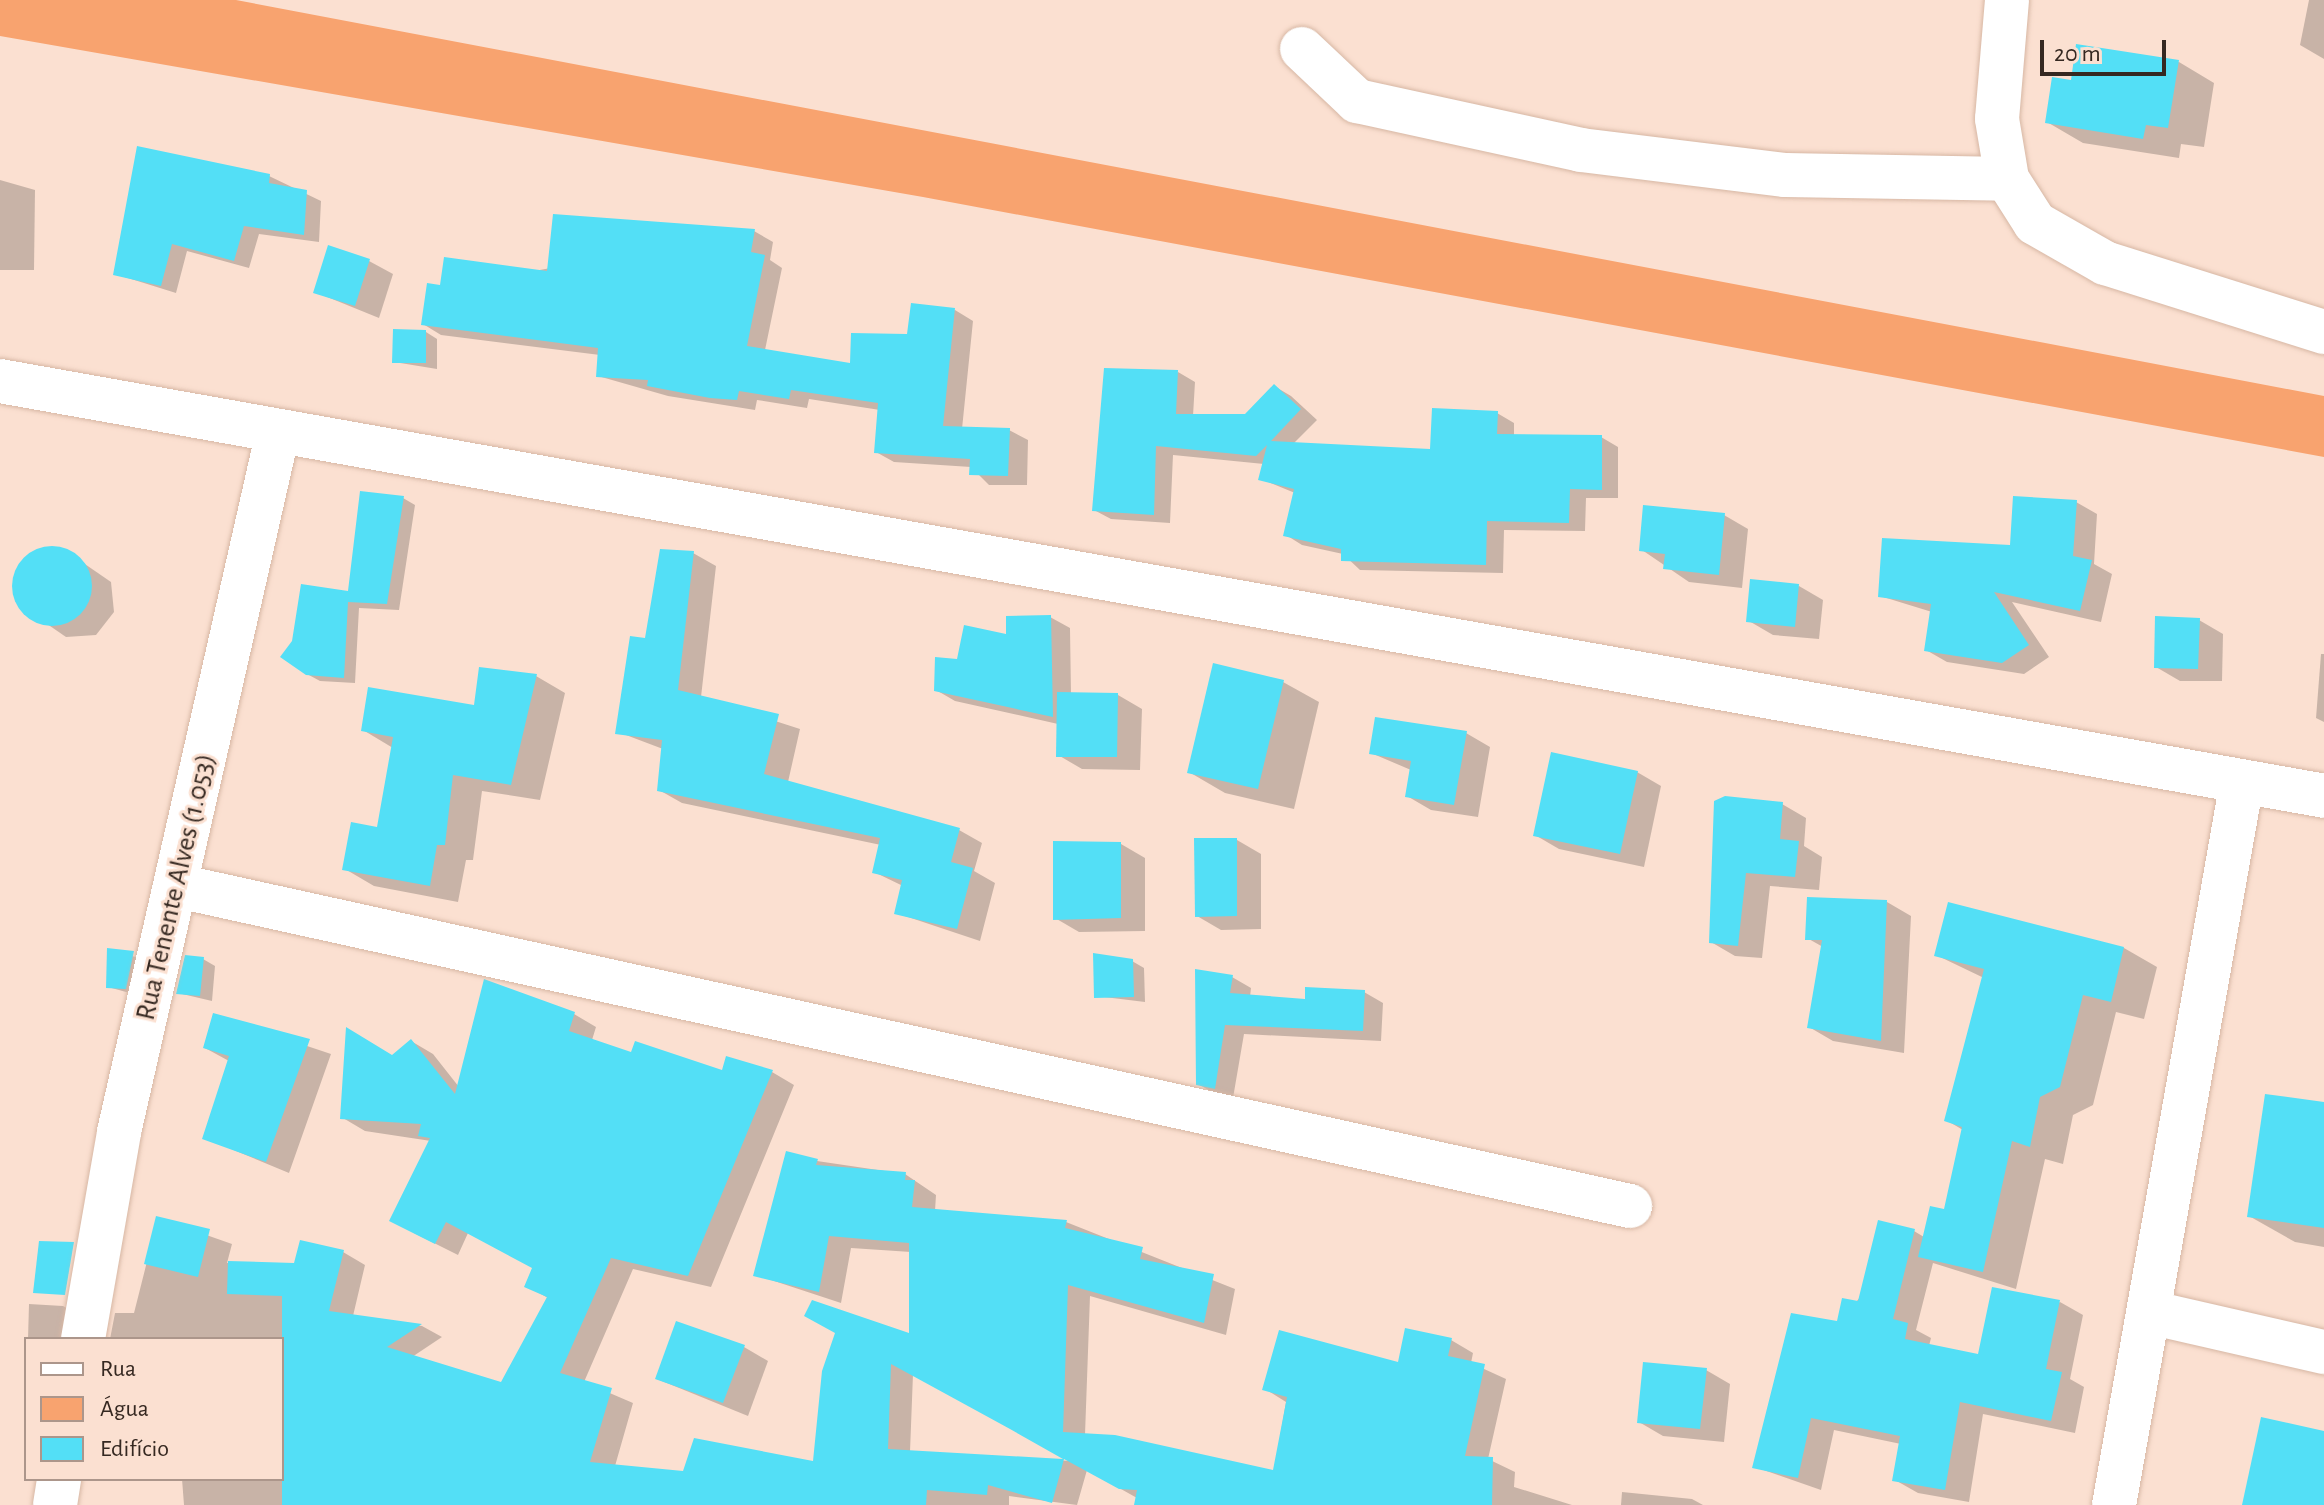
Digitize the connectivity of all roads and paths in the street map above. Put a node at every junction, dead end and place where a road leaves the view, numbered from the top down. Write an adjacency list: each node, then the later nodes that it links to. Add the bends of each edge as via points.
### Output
1 (2007, 0): 3 (street, via 1997,119)
2 (1302, 49): 3 (street, via 1357,101 1581,150 1785,175)
3 (2007, 179): 4 (street, via 2035,223 2105,263)
4 (2324, 332)
5 (0, 381): 6 (street)
6 (277, 436): 7 (street); 9 (street, Rua Tenente Alves (1.053))
7 (2242, 781): 8 (street); 11 (street)
8 (2324, 796)
9 (178, 886): 10 (street); 12 (street, Rua Tenente Alves (1.053), via 119,1132)
10 (1630, 1206)
11 (2149, 1312): 13 (street); 16 (street)
12 (83, 1337)
13 (2324, 1352)
14 (59, 1481): 15 (street)
15 (55, 1505)
16 (2114, 1505)

